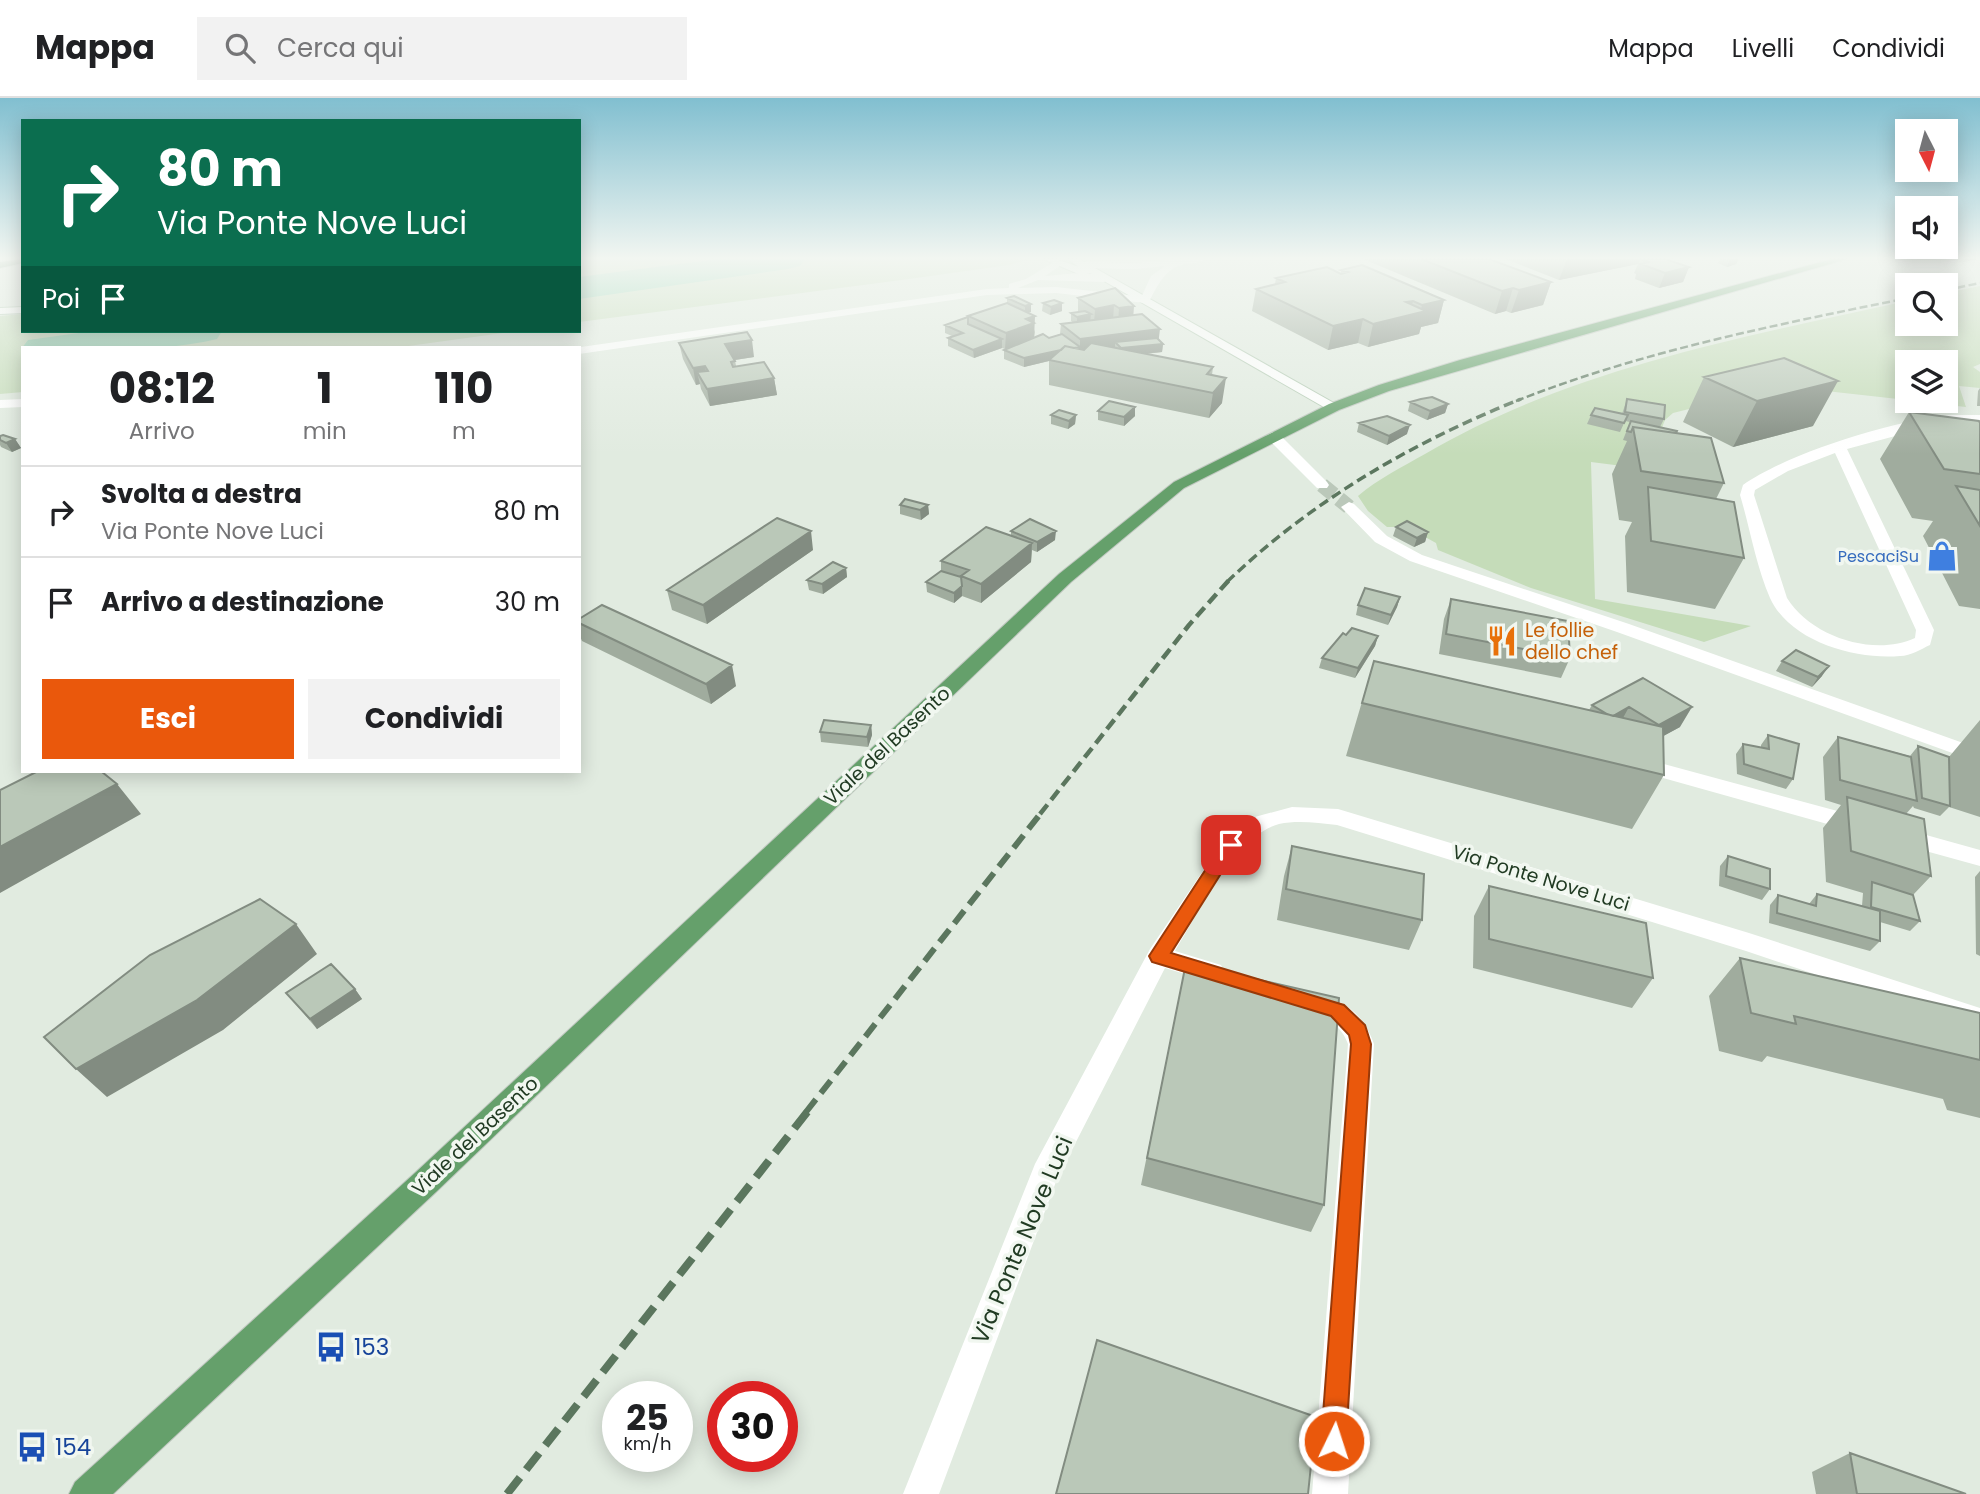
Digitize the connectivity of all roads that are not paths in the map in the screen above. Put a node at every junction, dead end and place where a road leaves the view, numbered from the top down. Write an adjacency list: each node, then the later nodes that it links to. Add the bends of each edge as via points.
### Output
1 (761, 324): 4 (street)
2 (1187, 324): 7 (street)
3 (1604, 324): 7 (main road, Viale del Basento, via 1464,363)
4 (581, 350)
5 (0, 404): 6 (street)
6 (21, 404)
7 (1334, 407): 9 (main road, Viale del Basento)
8 (1980, 419): 10 (street, via 1937,421)
9 (1273, 436): 11 (street); 20 (main road, Viale del Basento, via 1179,485 1065,578 426,1182)
10 (1839, 447): 10 (street, via 1768,473 1748,488 1779,598 1801,625 1835,642 1874,651 1912,648 1924,641 1925,630)
11 (1322, 485)
12 (1349, 507): 13 (street, via 1381,539 1416,558)
13 (1980, 756)
14 (1617, 758): 15 (street)
15 (1980, 858)
16 (1159, 956): 17 (street); 19 (street, Via Ponte Nove Luci, via 1241,834 1270,819 1314,814 1338,817 1749,942); 21 (street, Via Ponte Nove Luci, via 1045,1174)
17 (1234, 978)
18 (1284, 993): 22 (street, via 1337,1010 1358,1031 1361,1044)
19 (1980, 1019)
20 (87, 1494)
21 (921, 1494)
22 (1330, 1494)

